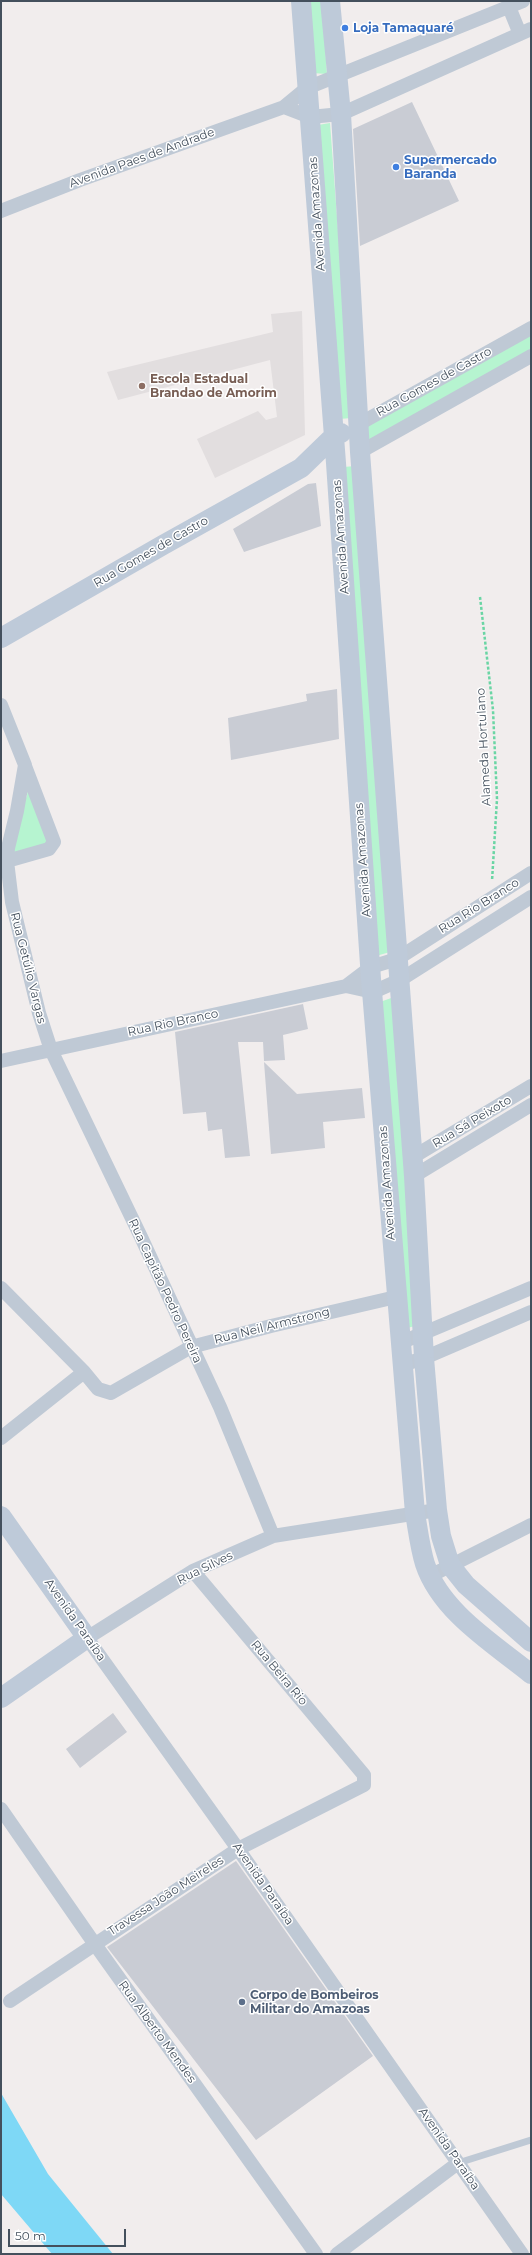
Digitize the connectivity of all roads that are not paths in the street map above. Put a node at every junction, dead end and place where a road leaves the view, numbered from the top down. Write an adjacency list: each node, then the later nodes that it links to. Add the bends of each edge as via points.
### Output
1 (301, 1): 7 (street, Avenida Amazonas)
2 (330, 1): 6 (street, Avenida Amazonas)
3 (523, 1): 4 (street, Avenida Paes de Andrade)
4 (509, 7): 5 (street); 6 (street, Avenida Paes de Andrade)
5 (526, 31): 9 (street)
6 (336, 77): 7 (street, Avenida Paes de Andrade); 9 (street, Avenida Amazonas)
7 (307, 88): 8 (street, Avenida Paes de Andrade); 10 (street, Avenida Amazonas)
8 (284, 107): 10 (street); 11 (street, Avenida Paes de Andrade)
9 (340, 114): 10 (street); 14 (street, Avenida Amazonas)
10 (310, 117): 15 (street, Avenida Amazonas)
11 (1, 211)
12 (531, 328): 14 (street, Rua Gomes de Castro)
13 (531, 356): 16 (street, Rua Gomes de Castro)
14 (359, 424): 15 (street, Rua Gomes de Castro); 16 (street, Avenida Amazonas)
15 (333, 437): 17 (street, Avenida Amazonas); 18 (street, Rua Gomes de Castro)
16 (360, 452): 17 (street, Rua Gomes de Castro); 25 (street, Avenida Amazonas)
17 (336, 463): 18 (street, Rua Gomes de Castro); 26 (street, Avenida Amazonas)
18 (301, 468): 19 (street, Rua Gomes de Castro, via 162,544)
19 (1, 638)
20 (1, 705): 21 (street)
21 (25, 765): 22 (street, Rua Getúlio Vargas); 22 (street, via 54,842 49,849)
22 (7, 861): 30 (street, Rua Getúlio Vargas, via 17,924)
23 (531, 873): 25 (street, Rua Rio Branco)
24 (531, 897): 27 (street, Rua Rio Branco)
25 (397, 958): 26 (street, Rua Rio Branco); 27 (street, Avenida Amazonas)
26 (371, 967): 28 (street, Rua Rio Branco); 29 (street, Avenida Amazonas)
27 (400, 980): 29 (street, Rua Rio Branco); 34 (street, Avenida Amazonas)
28 (346, 986): 29 (street, Rua Rio Branco); 30 (street, Rua Rio Branco)
29 (373, 992): 37 (street, Avenida Amazonas)
30 (51, 1050): 31 (street, Rua Rio Branco); 41 (street, Rua Capitão Pedro Pereira, via 141,1237)
31 (1, 1060)
32 (531, 1086): 34 (street, Rua Sá Peixoto)
33 (531, 1105): 34 (street, Rua Sá Peixoto)
34 (413, 1167): 39 (street, Avenida Amazonas)
35 (1, 1288): 44 (street, Rua Neil Armstrong)
36 (531, 1288): 39 (street)
37 (396, 1297): 40 (street, Avenida Amazonas); 41 (street, Rua Neil Armstrong)
38 (531, 1312): 42 (street)
39 (423, 1334): 40 (street); 42 (street, Avenida Amazonas)
40 (400, 1342): 43 (street, Avenida Amazonas)
41 (190, 1348): 44 (street, Rua Neil Armstrong, via 111,1393 98,1389); 50 (street, Rua Capitão Pedro Pereira, via 234,1438)
42 (424, 1358): 43 (street); 46 (street, Avenida Amazonas)
43 (402, 1365): 47 (street, Avenida Amazonas)
44 (84, 1372): 45 (street)
45 (1, 1438)
46 (437, 1510): 47 (street, Rua Silves); 51 (street, Avenida Amazonas, via 441,1536)
47 (415, 1513): 50 (street, Rua Silves); 53 (street, Avenida Amazonas)
48 (1, 1516): 54 (street, Avenida Paraíba)
49 (531, 1525): 51 (street)
50 (273, 1536): 52 (street, Rua Silves)
51 (450, 1565): 53 (street); 55 (street, Avenida Amazonas, via 466,1585)
52 (193, 1572): 54 (street, Rua Silves); 58 (street, Rua Beira Rio)
53 (430, 1576): 56 (street, Avenida Amazonas, via 453,1609)
54 (87, 1638): 57 (street, Rua Silves); 60 (street, Avenida Paraíba)
55 (531, 1642)
56 (531, 1674)
57 (1, 1698)
58 (364, 1776): 60 (street, Travessa João Meireles, via 364,1785)
59 (1, 1809): 61 (street, Rua Alberto Mendes)
60 (238, 1849): 61 (street, Travessa João Meireles); 64 (street, Avenida Paraíba)
61 (94, 1943): 62 (street, Travessa João Meireles); 65 (street, Rua Alberto Mendes)
62 (10, 2001)
63 (531, 2140): 64 (lane)
64 (458, 2163): 66 (street); 67 (street, Avenida Paraíba)
65 (316, 2254)
66 (336, 2254)
67 (522, 2254)

